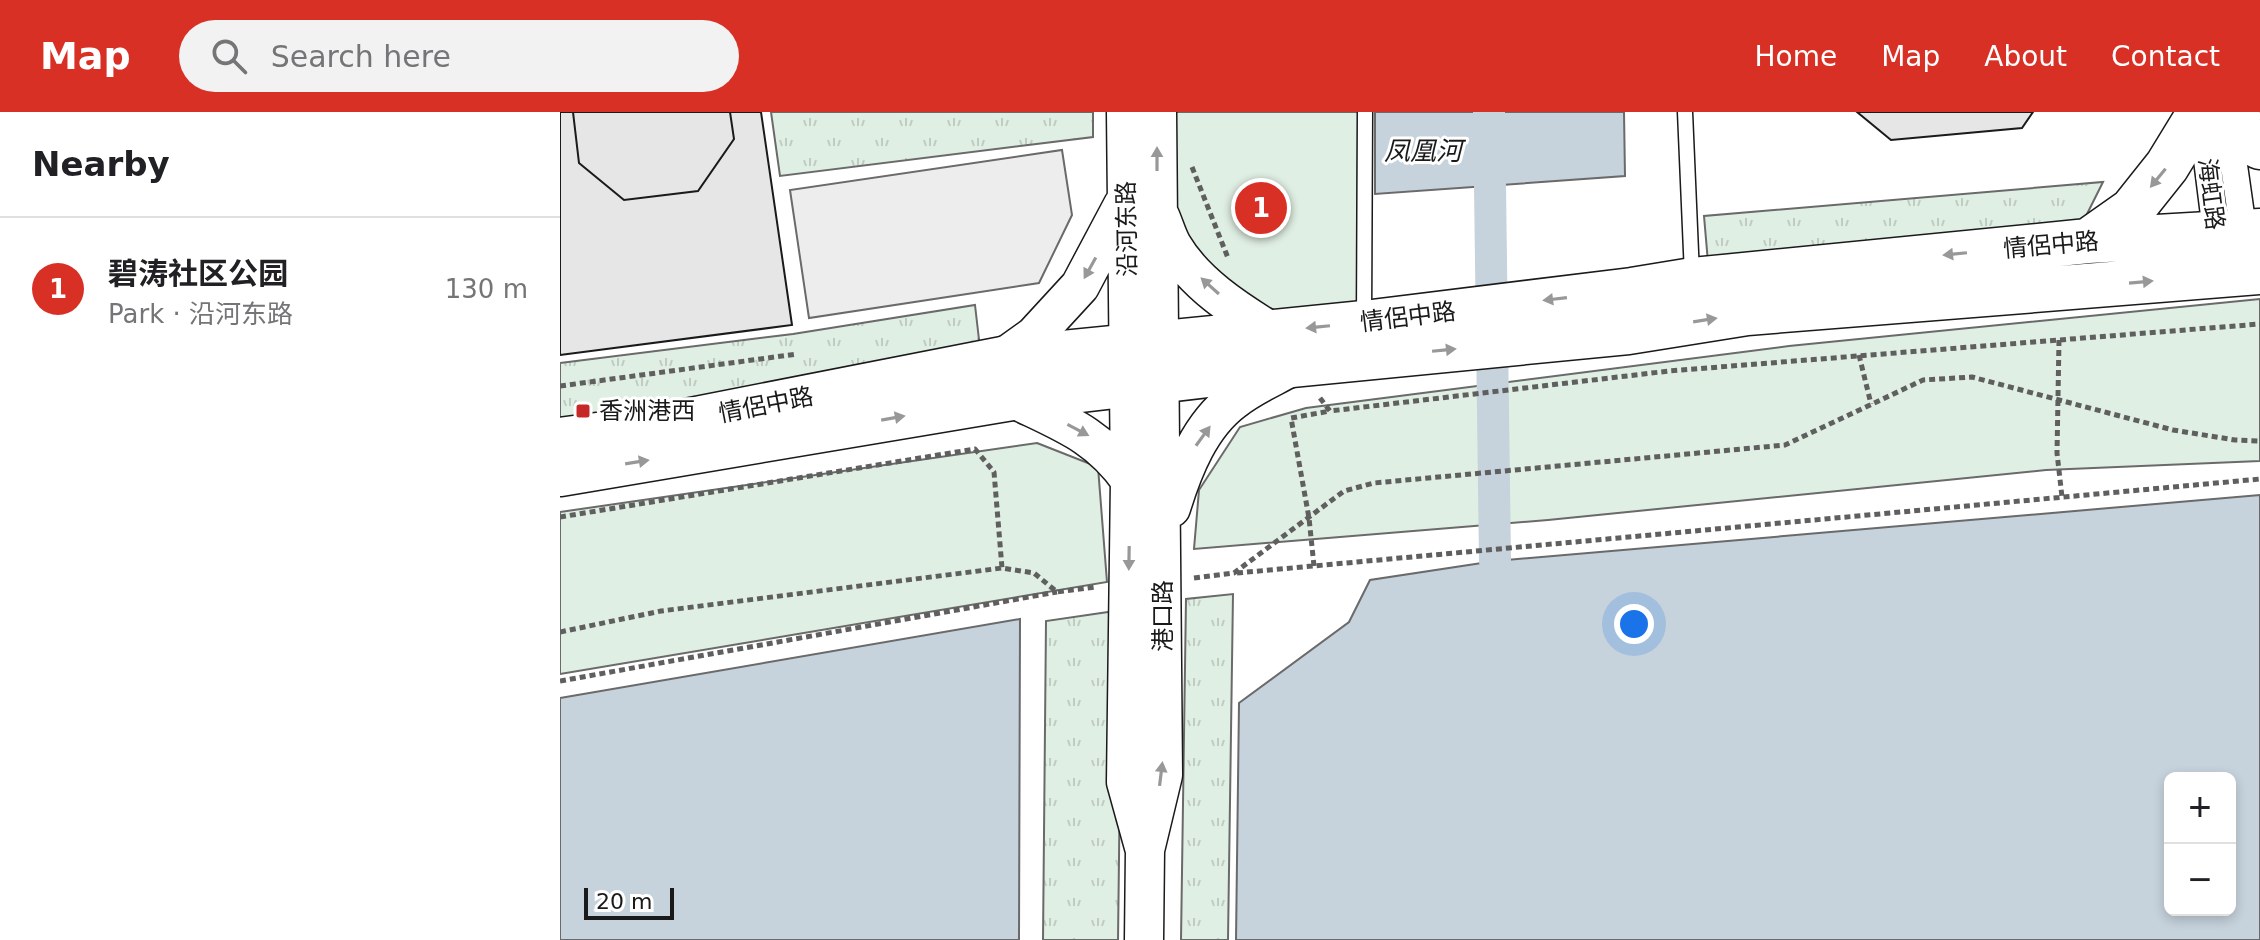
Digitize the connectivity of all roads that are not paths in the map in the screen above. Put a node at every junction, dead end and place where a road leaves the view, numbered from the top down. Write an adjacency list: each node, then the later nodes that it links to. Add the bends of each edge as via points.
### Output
1 (1126, 112): 9 (street, 沿河东路)
2 (1157, 112): 9 (street, 沿河东路, one-way to 2)
3 (1365, 112): 14 (lane)
4 (1685, 112): 12 (lane)
5 (2200, 112): 10 (highway, one-way to 10, via 2132,210); 11 (street, 海虹路)
6 (2226, 112): 11 (street, 海虹路)
7 (2235, 112): 8 (highway)
8 (2260, 147)
9 (1141, 203): 15 (street, one-way to 9, via 1193,271); 16 (street, 沿河东路); 17 (street, one-way to 17, via 1080,286 1034,336)
10 (2088, 241): 11 (highway, 情侶中路); 12 (highway, 情侶中路, one-way to 12)
11 (2242, 253): 13 (highway, 情侶中路, one-way to 11, via 1747,313)
12 (1693, 280): 13 (highway, 情侶中路)
13 (1630, 311): 14 (highway, 情侶中路)
14 (1365, 340): 15 (highway, 情侶中路)
15 (1283, 348): 16 (highway, 情侶中路); 21 (street, one-way to 15, via 1183,469 1199,440)
16 (1144, 363): 17 (highway, 情侶中路); 20 (street, 港口路); 21 (street, 港口路)
17 (1007, 378): 18 (highway, 情侶中路); 19 (highway, 情侶中路, one-way to 17); 20 (street, one-way to 20, via 1114,456)
18 (560, 440)
19 (560, 474)
20 (1130, 480): 22 (street, 港口路, one-way to 22)
21 (1163, 533): 22 (street, 港口路)
22 (1146, 582): 23 (street, 港口路, via 1126,782 1145,850)
23 (1144, 940)

